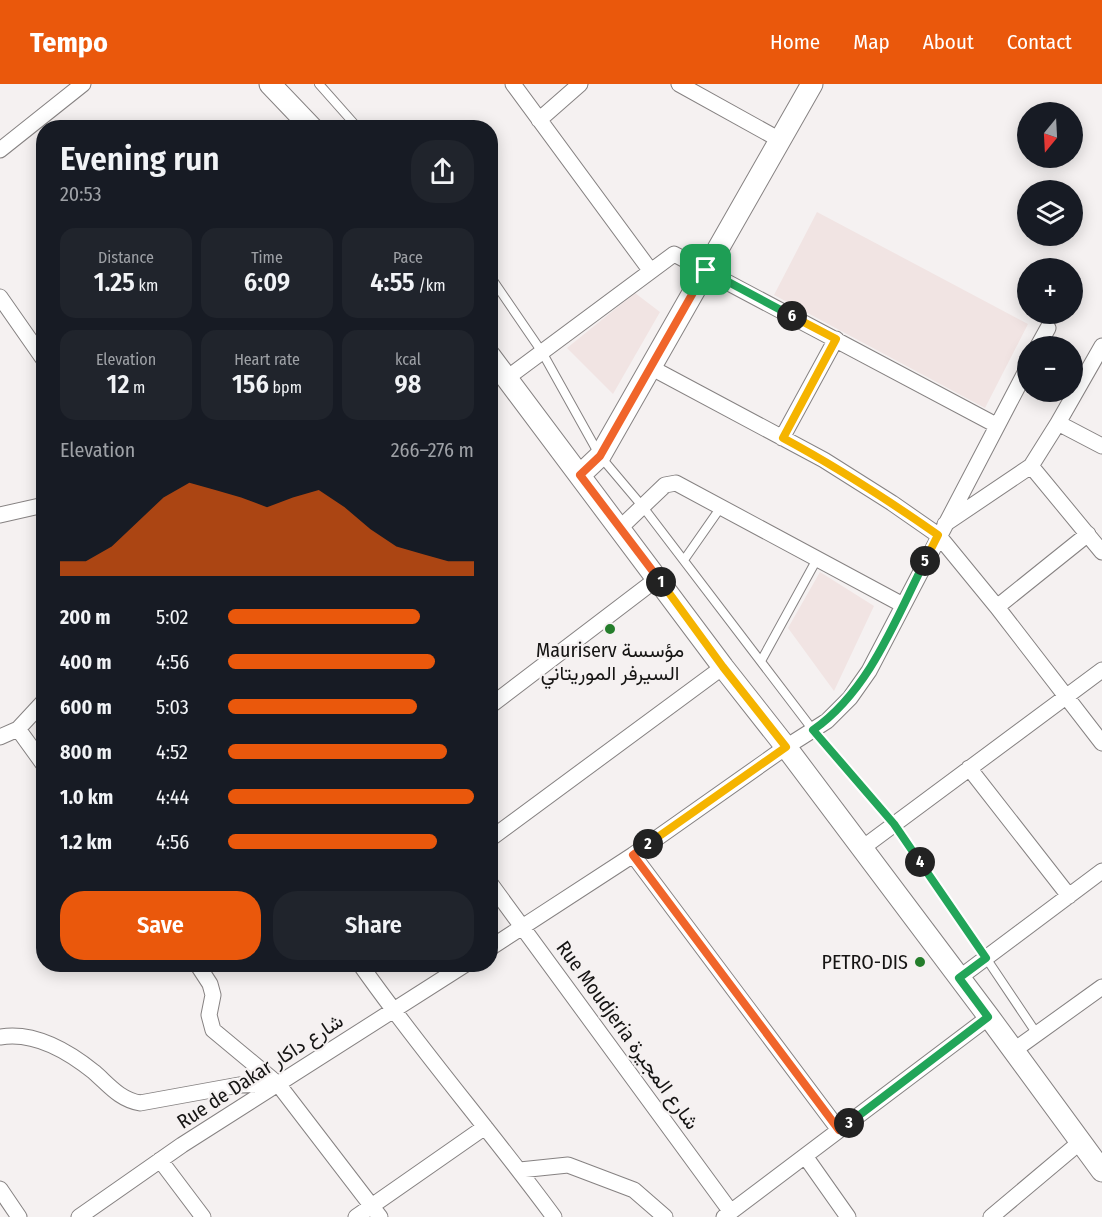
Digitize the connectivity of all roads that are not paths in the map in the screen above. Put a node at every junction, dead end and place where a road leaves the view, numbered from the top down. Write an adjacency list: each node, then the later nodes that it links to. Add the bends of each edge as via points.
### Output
1 (82, 84): 8 (street)
2 (270, 84): 9 (main road)
3 (319, 84): 10 (lane)
4 (513, 84): 11 (street)
5 (580, 84): 11 (street)
6 (679, 84): 13 (street)
7 (812, 84): 13 (main road)
8 (37, 120)
9 (304, 120)
10 (351, 120)
11 (539, 120): 15 (street)
12 (36, 121): 14 (street)
13 (780, 140): 16 (main road)
14 (0, 150)
15 (650, 270): 16 (street, via 674,254); 24 (street)
16 (706, 270): 21 (street); 26 (main road)
17 (498, 288): 24 (lane)
18 (0, 297): 23 (street)
19 (1048, 328): 20 (street)
20 (1044, 336)
21 (836, 339): 30 (street); 31 (street)
22 (1102, 346): 29 (street)
23 (36, 349)
24 (542, 352): 27 (street); 33 (lane)
25 (498, 366): 27 (main road)
26 (650, 368): 31 (street); 33 (main road)
27 (507, 378): 35 (main road)
28 (1017, 387): 30 (street)
29 (1058, 423): 32 (street); 34 (street)
30 (996, 424): 41 (street)
31 (783, 438): 41 (street)
32 (1102, 446)
33 (600, 456): 35 (main road); 37 (lane)
34 (1031, 466): 41 (street); 42 (street)
35 (580, 475): 40 (main road)
36 (36, 507): 39 (street)
37 (643, 507): 38 (street, via 672,482); 40 (street); 45 (lane)
38 (722, 507): 44 (street); 45 (lane)
39 (0, 515)
40 (620, 528): 46 (main road)
41 (940, 530): 47 (street); 48 (street)
42 (1088, 534): 43 (street); 48 (street)
43 (1102, 552)
44 (818, 559): 47 (street); 49 (lane)
45 (684, 560): 49 (lane)
46 (658, 578): 50 (main road); 53 (street)
47 (903, 605): 56 (street, via 860,685 839,710)
48 (997, 607): 52 (street)
49 (760, 661): 56 (lane)
50 (723, 667): 59 (main road); 63 (street)
51 (1102, 670): 52 (street)
52 (1065, 697): 58 (street); 61 (street)
53 (498, 700)
54 (36, 710): 55 (street)
55 (18, 729): 57 (street); 60 (street)
56 (813, 730): 59 (street); 62 (lane)
57 (0, 737)
58 (1102, 743)
59 (786, 747): 64 (main road); 65 (street)
60 (36, 754)
61 (969, 768): 62 (street); 68 (street)
62 (894, 824): 64 (street); 71 (lane)
63 (498, 833)
64 (861, 849): 75 (main road)
65 (633, 855): 69 (street); 84 (street)
66 (1102, 871): 68 (street)
67 (498, 893): 69 (street, Rue Moudjeria شارع المجيرة)
68 (1069, 896): 71 (street)
69 (524, 927): 70 (street); 92 (street, Rue Moudjeria شارع المجيرة)
70 (498, 943)
71 (986, 958): 75 (street); 79 (lane)
72 (202, 972): 82 (street, via 213,995 209,1015 213,1030)
73 (366, 972): 77 (street)
74 (454, 972): 77 (street, Rue de Dakar شارع داكار)
75 (959, 978): 78 (main road)
76 (1102, 987): 79 (street)
77 (393, 1011): 82 (street, Rue de Dakar شارع داكار); 83 (street)
78 (988, 1017): 81 (main road); 84 (street)
79 (1037, 1034): 81 (street)
80 (0, 1037): 82 (street, via 24,1036 52,1045 131,1102 239,1085)
81 (1013, 1051): 85 (main road)
82 (278, 1084): 87 (street, Rue de Dakar شارع داكار); 91 (street)
83 (485, 1127): 88 (street); 91 (street)
84 (839, 1130): 86 (street)
85 (1079, 1143): 89 (main road); 100 (street)
86 (805, 1156): 92 (street); 99 (street)
87 (160, 1160): 94 (street, Rue de Dakar شارع داكار); 95 (street)
88 (520, 1170): 97 (street); 98 (street, via 568,1165 634,1190)
89 (1102, 1171)
90 (0, 1189): 93 (street)
91 (376, 1211): 96 (street)
92 (727, 1214)
93 (19, 1217)
94 (79, 1217)
95 (203, 1217)
96 (356, 1217)
97 (554, 1217)
98 (665, 1217)
99 (848, 1217)
100 (991, 1217)

